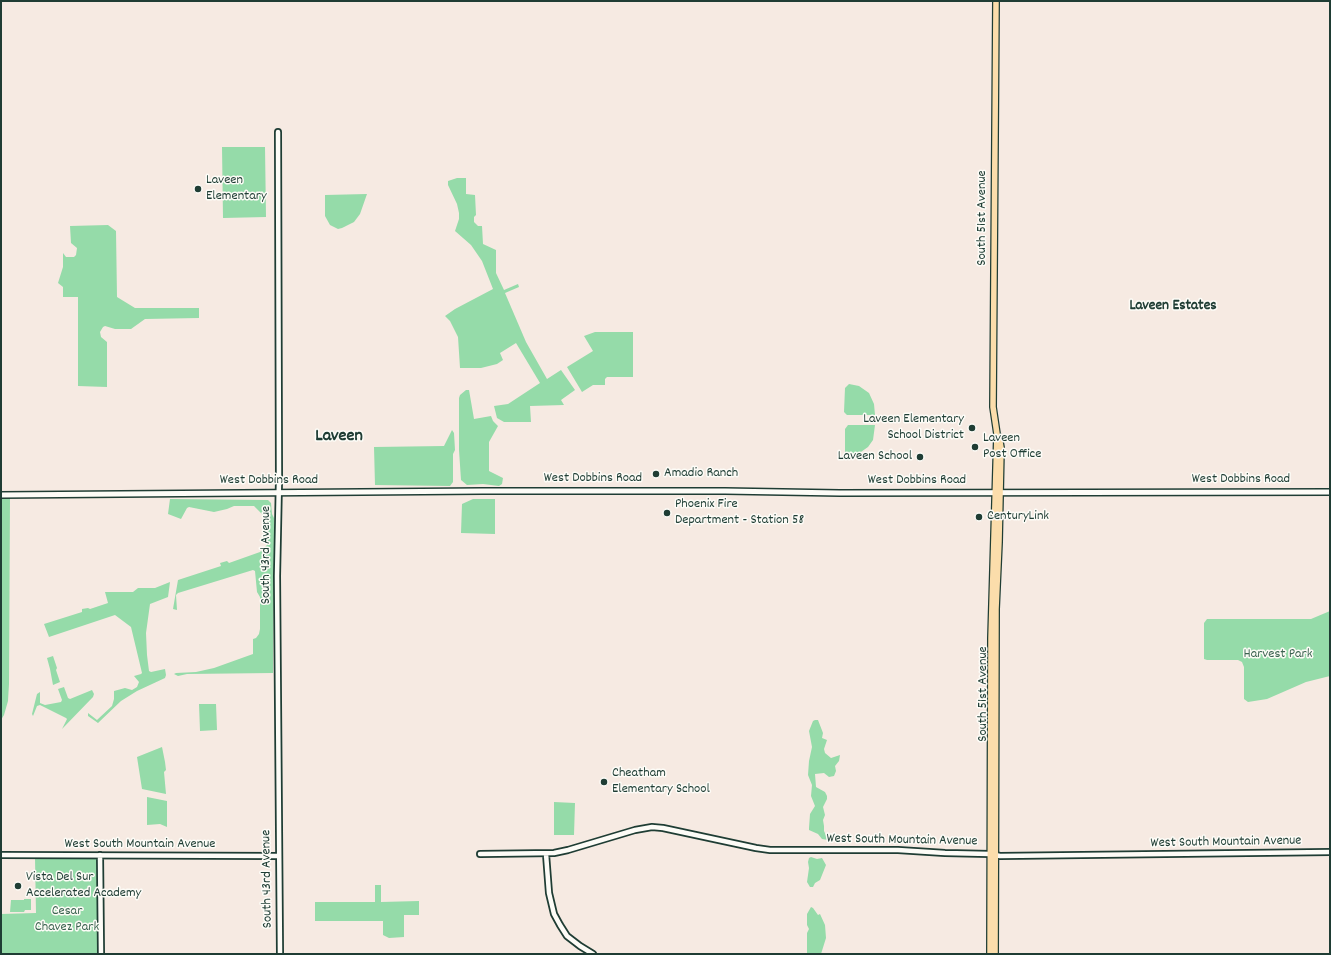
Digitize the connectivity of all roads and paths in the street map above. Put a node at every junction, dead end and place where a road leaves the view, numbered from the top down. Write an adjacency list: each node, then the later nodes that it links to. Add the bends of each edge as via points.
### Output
1 (996, 1): 3 (main road, South 51st Avenue, via 993,408 1000,442)
2 (278, 132): 5 (street, South 43rd Avenue)
3 (998, 492): 4 (main road, West Dobbins Road); 5 (main road, West Dobbins Road, via 482,490); 7 (main road, South 51st Avenue); 8 (main road, South 51st Avenue)
4 (1330, 492)
5 (278, 493): 6 (main road, West Dobbins Road); 15 (street, South 43rd Avenue)
6 (1, 494)
7 (994, 546): 8 (main road); 14 (main road, South 51st Avenue, via 991,645)
8 (998, 572): 14 (main road, South 51st Avenue)
9 (1330, 852): 14 (street, West South Mountain Avenue)
10 (480, 854): 11 (street, West South Mountain Avenue)
11 (546, 854): 14 (street, West South Mountain Avenue, via 563,852 652,827 765,849 898,850); 18 (street, via 549,893 554,914 567,936)
12 (1, 855): 13 (street, West South Mountain Avenue)
13 (100, 855): 15 (street, West South Mountain Avenue); 16 (street)
14 (993, 855): 19 (main road, South 51st Avenue); 20 (main road, South 51st Avenue)
15 (278, 856): 17 (street, South 43rd Avenue)
16 (101, 954)
17 (280, 954)
18 (593, 954)
19 (990, 954)
20 (995, 954)

